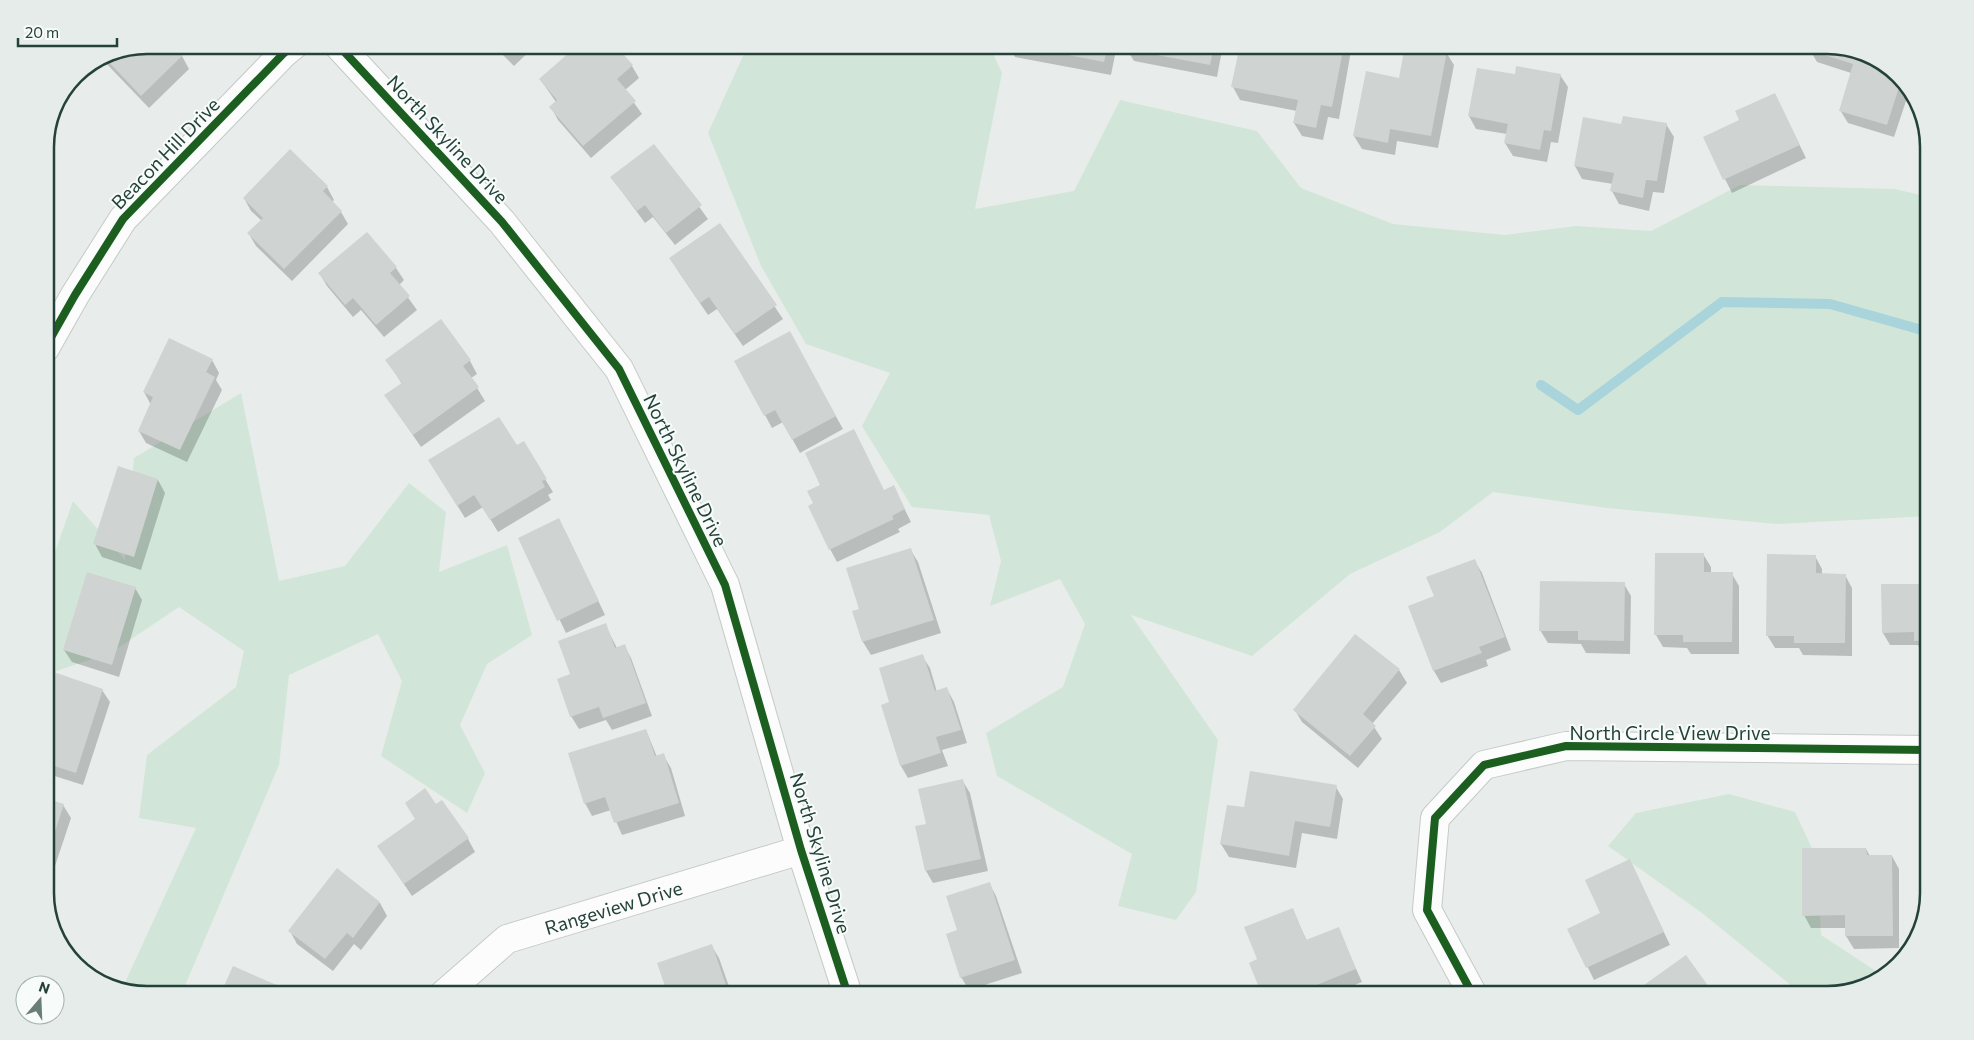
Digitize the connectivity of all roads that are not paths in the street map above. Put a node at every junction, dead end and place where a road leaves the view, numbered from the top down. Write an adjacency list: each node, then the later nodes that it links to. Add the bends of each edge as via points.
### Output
1 (282, 54): 3 (street, Beacon Hill Drive, via 123,219)
2 (346, 54): 5 (street, North Skyline Drive, via 502,222 619,370 724,584)
3 (54, 332)
4 (1920, 750): 8 (street, North Circle View Drive, via 1566,746 1484,765 1435,818 1427,910)
5 (801, 850): 6 (street, Rangeview Drive, via 507,940); 7 (street, North Skyline Drive)
6 (453, 986)
7 (845, 986)
8 (1468, 986)

